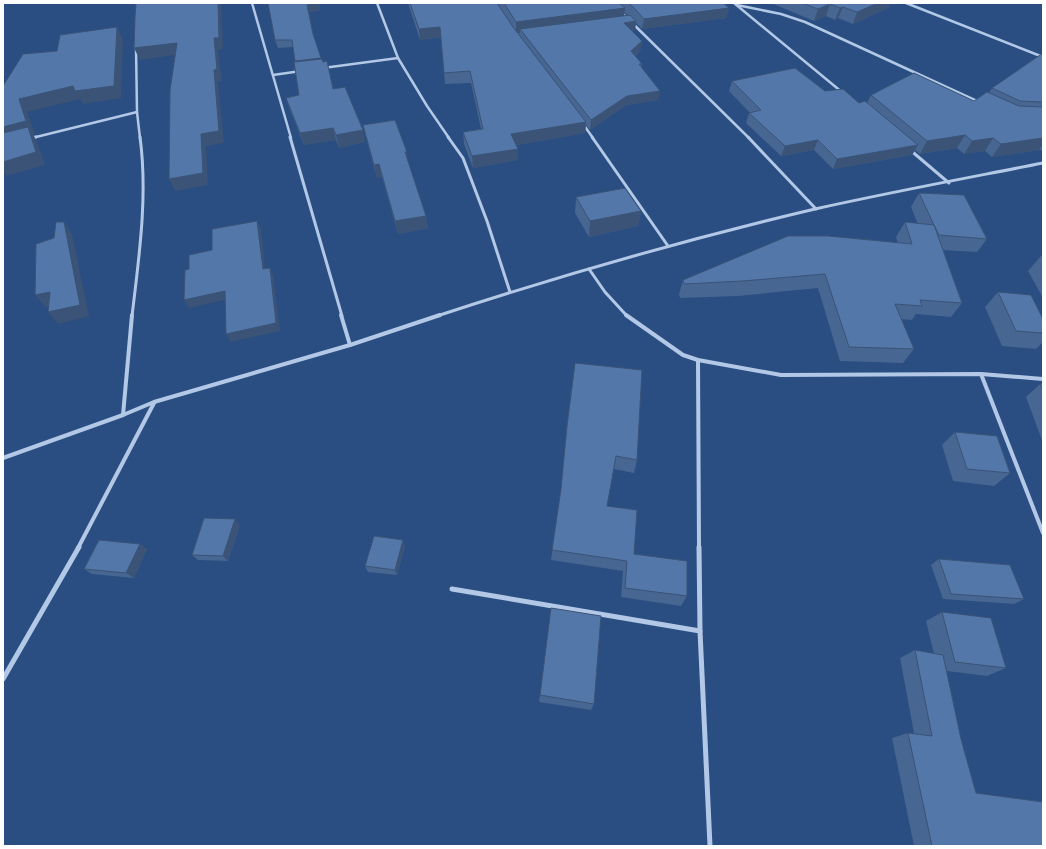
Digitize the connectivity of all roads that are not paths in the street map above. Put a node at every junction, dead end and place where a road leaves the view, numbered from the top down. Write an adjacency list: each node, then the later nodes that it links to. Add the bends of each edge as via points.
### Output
1 (252, 3): 14 (street)
2 (377, 3): 11 (street)
3 (734, 3): 5 (street)
4 (906, 3): 10 (street)
5 (737, 5): 15 (street); 16 (street, via 805,22)
6 (616, 8): 7 (street)
7 (631, 21): 8 (street); 23 (street, via 741,129)
8 (625, 22)
9 (136, 43): 17 (street)
10 (1043, 57)
11 (398, 58): 12 (street); 26 (street, via 463,158)
12 (320, 69)
13 (304, 71): 14 (street)
14 (273, 75): 27 (street)
15 (847, 96)
16 (981, 103)
17 (137, 112): 19 (street); 32 (street, via 144,166 141,242)
18 (581, 122): 24 (street)
19 (29, 138)
20 (907, 147): 22 (street)
21 (1043, 163): 22 (street)
22 (948, 183): 23 (street)
23 (816, 209): 24 (street)
24 (668, 246): 25 (street)
25 (589, 269): 26 (street); 28 (street, via 605,292 628,317 683,355)
26 (510, 292): 27 (street)
27 (350, 345): 31 (street)
28 (698, 360): 29 (street, via 781,375); 36 (street)
29 (981, 374): 30 (street); 34 (street)
30 (1043, 379)
31 (154, 402): 32 (street); 37 (street, via 88,531)
32 (123, 415): 33 (street)
33 (3, 458)
34 (1043, 532)
35 (452, 589): 36 (street)
36 (700, 631): 38 (street)
37 (3, 679)
38 (710, 846)

